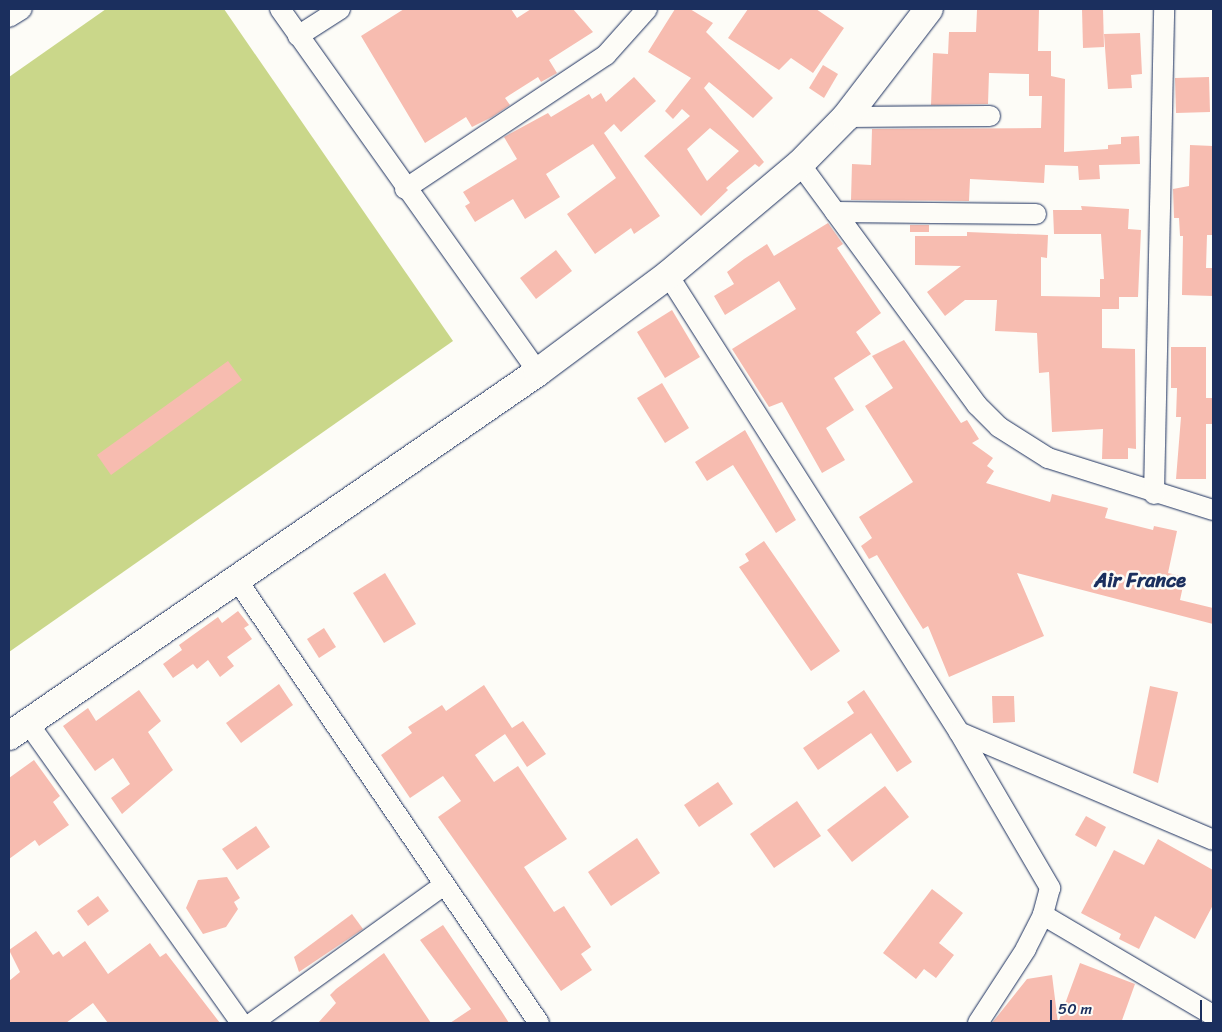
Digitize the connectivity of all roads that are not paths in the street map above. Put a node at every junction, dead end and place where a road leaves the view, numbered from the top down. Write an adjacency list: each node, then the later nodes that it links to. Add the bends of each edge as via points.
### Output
1 (22, 9): 7 (street)
2 (280, 9): 9 (street)
3 (340, 9): 9 (street)
4 (647, 9): 8 (street)
5 (929, 9): 11 (main road)
6 (1164, 9): 18 (street)
7 (9, 17)
8 (629, 17): 13 (street, via 606,55)
9 (298, 36): 13 (street)
10 (990, 116): 11 (street)
11 (846, 117): 12 (main road)
12 (800, 164): 14 (street); 16 (main road)
13 (405, 189): 17 (street)
14 (835, 212): 15 (street); 18 (street, via 977,406 999,426 1048,458)
15 (1036, 214)
16 (668, 275): 17 (main road); 22 (street)
17 (538, 372): 20 (main road)
18 (1154, 494): 19 (street)
19 (1213, 510)
20 (237, 580): 21 (main road); 24 (street)
21 (18, 729): 27 (street)
22 (959, 732): 23 (street); 25 (street, via 1050,888)
23 (1213, 840)
24 (444, 885): 28 (street); 29 (street)
25 (1043, 915): 26 (street); 30 (street)
26 (1213, 1015)
27 (241, 1023)
28 (252, 1023)
29 (539, 1023)
30 (978, 1023)

